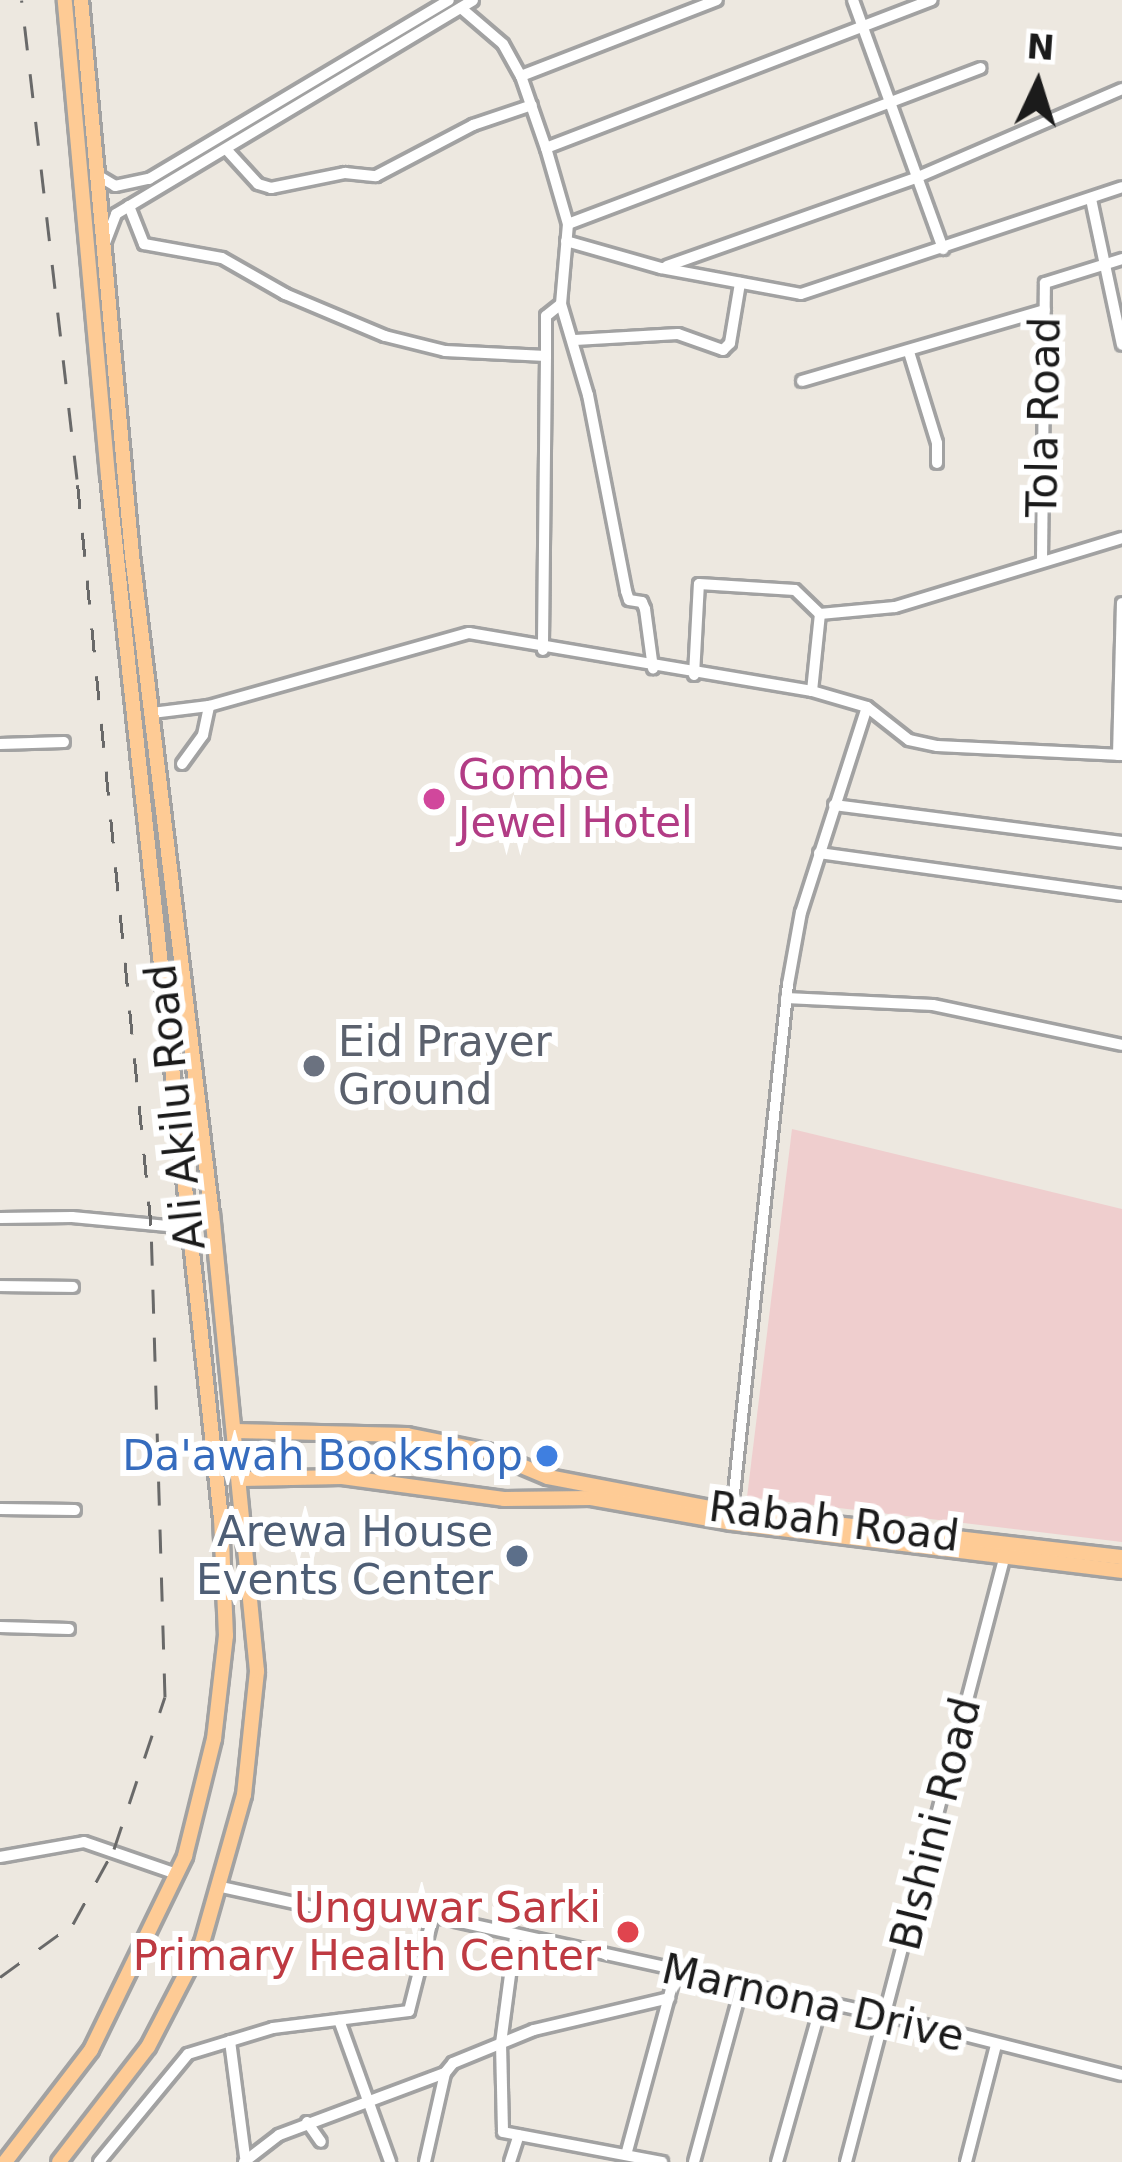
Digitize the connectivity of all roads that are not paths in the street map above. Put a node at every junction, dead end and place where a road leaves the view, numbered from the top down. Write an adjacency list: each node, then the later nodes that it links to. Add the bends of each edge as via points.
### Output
1 (65, 0): 38 (main road, Ali Akilu Road)
2 (81, 0): 16 (main road, Ali Akilu Road)
3 (473, 0): 7 (street)
4 (718, 0): 10 (street)
5 (853, 0): 8 (street)
6 (932, 0): 8 (street)
7 (455, 4): 10 (street, via 503,44); 14 (street); 16 (street, via 149,179 115,186)
8 (864, 30): 12 (street); 15 (street)
9 (981, 68): 12 (street)
10 (521, 76): 13 (street)
11 (1122, 89): 17 (street)
12 (891, 101): 17 (street); 21 (street)
13 (532, 105): 14 (street, via 473,125 376,176 345,173 272,188 258,184); 15 (street)
14 (226, 148): 20 (street)
15 (546, 148): 21 (street)
16 (98, 175): 23 (main road, Ali Akilu Road)
17 (918, 177): 24 (street); 27 (street)
18 (1122, 187): 19 (street)
19 (1091, 199): 24 (street); 26 (street)
20 (129, 206): 23 (street, via 116,214); 34 (street, via 144,244 222,258 386,336 445,351)
21 (568, 224): 22 (street)
22 (566, 241): 27 (street); 29 (street)
23 (105, 243): 37 (main road, Ali Akilu Road)
24 (943, 249): 28 (street, via 801,294)
25 (1122, 259): 26 (street, Tola Road)
26 (1109, 265): 30 (street, Tola Road, via 1047,279); 32 (street)
27 (661, 268): 28 (street)
28 (740, 283): 31 (street, via 723,350 678,334)
29 (561, 304): 31 (street); 34 (street, via 546,316)
30 (1045, 310): 33 (street); 40 (street, Tola Road)
31 (575, 340): 44 (street, via 626,591 645,609)
32 (1122, 345)
33 (910, 352): 35 (street); 36 (street)
34 (546, 356): 43 (street)
35 (802, 381)
36 (938, 463)
37 (125, 474): 38 (main road); 49 (main road, Ali Akilu Road)
38 (108, 476): 61 (main road, Ali Akilu Road)
39 (1122, 538): 40 (street)
40 (1042, 561): 42 (street, via 895,607)
41 (1122, 603): 52 (street)
42 (820, 614): 45 (street, via 795,590 699,584); 46 (street)
43 (544, 650): 44 (street); 47 (street, via 469,633)
44 (653, 668): 45 (street)
45 (694, 675): 46 (street)
46 (812, 691): 48 (street)
47 (209, 706): 49 (street); 53 (street, via 203,735)
48 (867, 706): 52 (street, via 909,740 937,746); 54 (street)
49 (152, 713): 64 (main road, Ali Akilu Road)
50 (64, 742): 51 (street)
51 (0, 744)
52 (1120, 755)
53 (182, 764)
54 (834, 805): 55 (street); 56 (street)
55 (1122, 842)
56 (819, 853): 57 (street); 58 (street)
57 (1122, 895)
58 (786, 998): 59 (street, via 933,1005); 68 (street)
59 (1122, 1045)
60 (0, 1218): 61 (street)
61 (188, 1228): 75 (main road, Ali Akilu Road, via 226,1636 214,1739)
62 (0, 1286): 63 (street)
63 (73, 1287)
64 (236, 1431): 65 (main road, Ali Akilu Road); 68 (main road, Rabah Road, via 429,1438 485,1450 548,1477)
65 (241, 1479): 69 (main road, Rabah Road, via 342,1477 504,1499 592,1498); 76 (main road, Ali Akilu Road, via 256,1708)
66 (0, 1509): 67 (street)
67 (75, 1510)
68 (732, 1512): 70 (main road, Rabah Road)
69 (1005, 1555): 71 (main road, Rabah Road); 83 (street, BIshini Road)
70 (1122, 1557)
71 (1122, 1571)
72 (0, 1627): 73 (street)
73 (69, 1629)
74 (0, 1857): 75 (street, via 84,1842)
75 (177, 1874): 98 (main road, Ali Akilu Road, via 91,2050)
76 (222, 1887): 77 (street, Marnona Drive, via 318,1908); 99 (main road, Ali Akilu Road, via 186,1981 148,2048)
77 (433, 1916): 78 (street, Marnona Drive); 84 (street, via 409,2011)
78 (515, 1937): 79 (street, Marnona Drive); 86 (street)
79 (676, 1971): 80 (street, Marnona Drive); 81 (street)
80 (742, 1985): 82 (street, Marnona Drive); 104 (street)
81 (669, 1998): 86 (street); 95 (street)
82 (822, 2002): 83 (street, Marnona Drive); 105 (street)
83 (885, 2015): 87 (street, Marnona Drive); 106 (street, BIshini Road)
84 (339, 2020): 85 (street); 91 (street)
85 (230, 2041): 96 (street); 100 (street, via 176,2062)
86 (501, 2043): 89 (street); 93 (street, via 503,2132)
87 (996, 2045): 90 (street, Marnona Drive); 107 (street)
88 (1122, 2057): 90 (street)
89 (445, 2073): 91 (street); 102 (street)
90 (1120, 2074)
91 (364, 2099): 92 (street); 101 (street)
92 (307, 2122): 94 (street); 96 (street)
93 (518, 2135): 95 (street); 103 (street)
94 (321, 2142)
95 (626, 2155): 97 (street)
96 (244, 2160)
97 (654, 2161)
98 (5, 2162)
99 (58, 2162)
100 (99, 2162)
101 (390, 2162)
102 (425, 2162)
103 (510, 2162)
104 (694, 2162)
105 (777, 2162)
106 (846, 2162)
107 (966, 2162)

